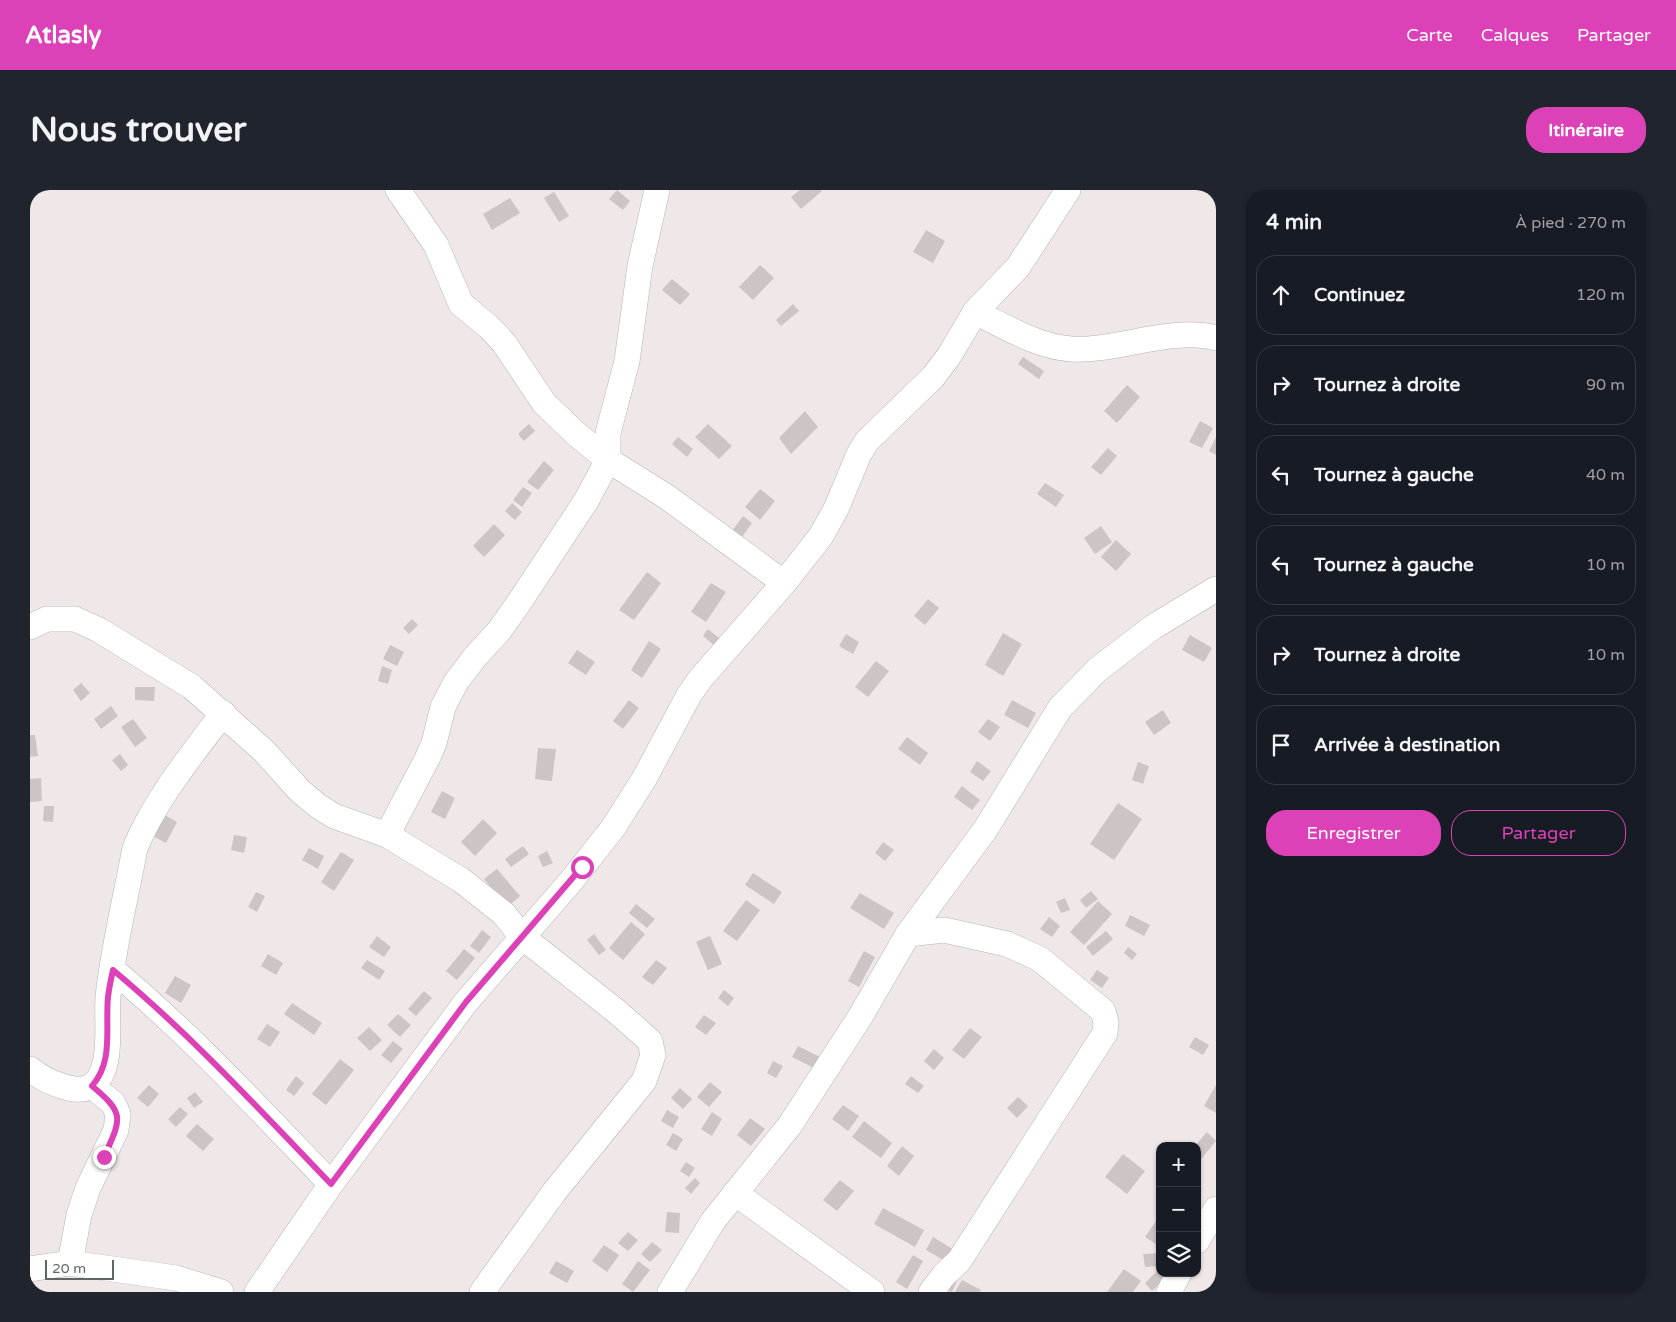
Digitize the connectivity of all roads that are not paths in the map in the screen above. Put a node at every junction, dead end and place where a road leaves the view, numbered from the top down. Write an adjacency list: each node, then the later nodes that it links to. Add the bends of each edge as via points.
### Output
1 (398, 190): 6 (street, via 436,246 461,304 504,343 544,404)
2 (657, 190): 6 (street, via 640,266 627,361 610,425)
3 (1068, 190): 4 (street, via 1018,267)
4 (975, 312): 5 (street, via 1049,346 1071,349 1092,349 1166,337 1207,335); 7 (street, via 933,377 867,441 821,536)
5 (1216, 338)
6 (608, 460): 7 (street, via 667,497); 11 (street, via 586,500 518,604 456,682 443,707 427,759)
7 (784, 584): 13 (street, via 701,678 613,828 572,880)
8 (1216, 589): 12 (street, via 1153,627 1097,670 1060,708 985,830)
9 (30, 627): 10 (street, via 47,619 75,619 175,676)
10 (223, 713): 11 (street, via 318,806 341,819); 14 (street, via 144,825 135,848)
11 (387, 835): 13 (street, via 436,863 488,899)
12 (908, 934): 18 (street, via 860,1017 790,1125); 29 (street, via 944,930 1007,944 1040,959 1103,1011 1106,1022 1105,1033 959,1261)
13 (521, 936): 17 (street, via 466,1002); 26 (street, via 640,1031 650,1041 653,1055 644,1081 537,1214)
14 (113, 970): 16 (street, via 108,997 107,1056 100,1076); 17 (street, via 152,1002 217,1065)
15 (30, 1069): 16 (street, via 64,1087 80,1089)
16 (92, 1086): 21 (street, via 113,1103 118,1114 116,1130 88,1188 79,1215)
17 (331, 1184): 25 (street)
18 (736, 1193): 27 (street, via 713,1221); 28 (street)
19 (1216, 1209): 20 (street)
20 (1201, 1234)
21 (70, 1262): 22 (street); 24 (street, via 176,1278)
22 (30, 1269)
23 (1177, 1277): 30 (street)
24 (221, 1292)
25 (257, 1292)
26 (482, 1292)
27 (670, 1292)
28 (872, 1292)
29 (931, 1292)
30 (1169, 1292)

